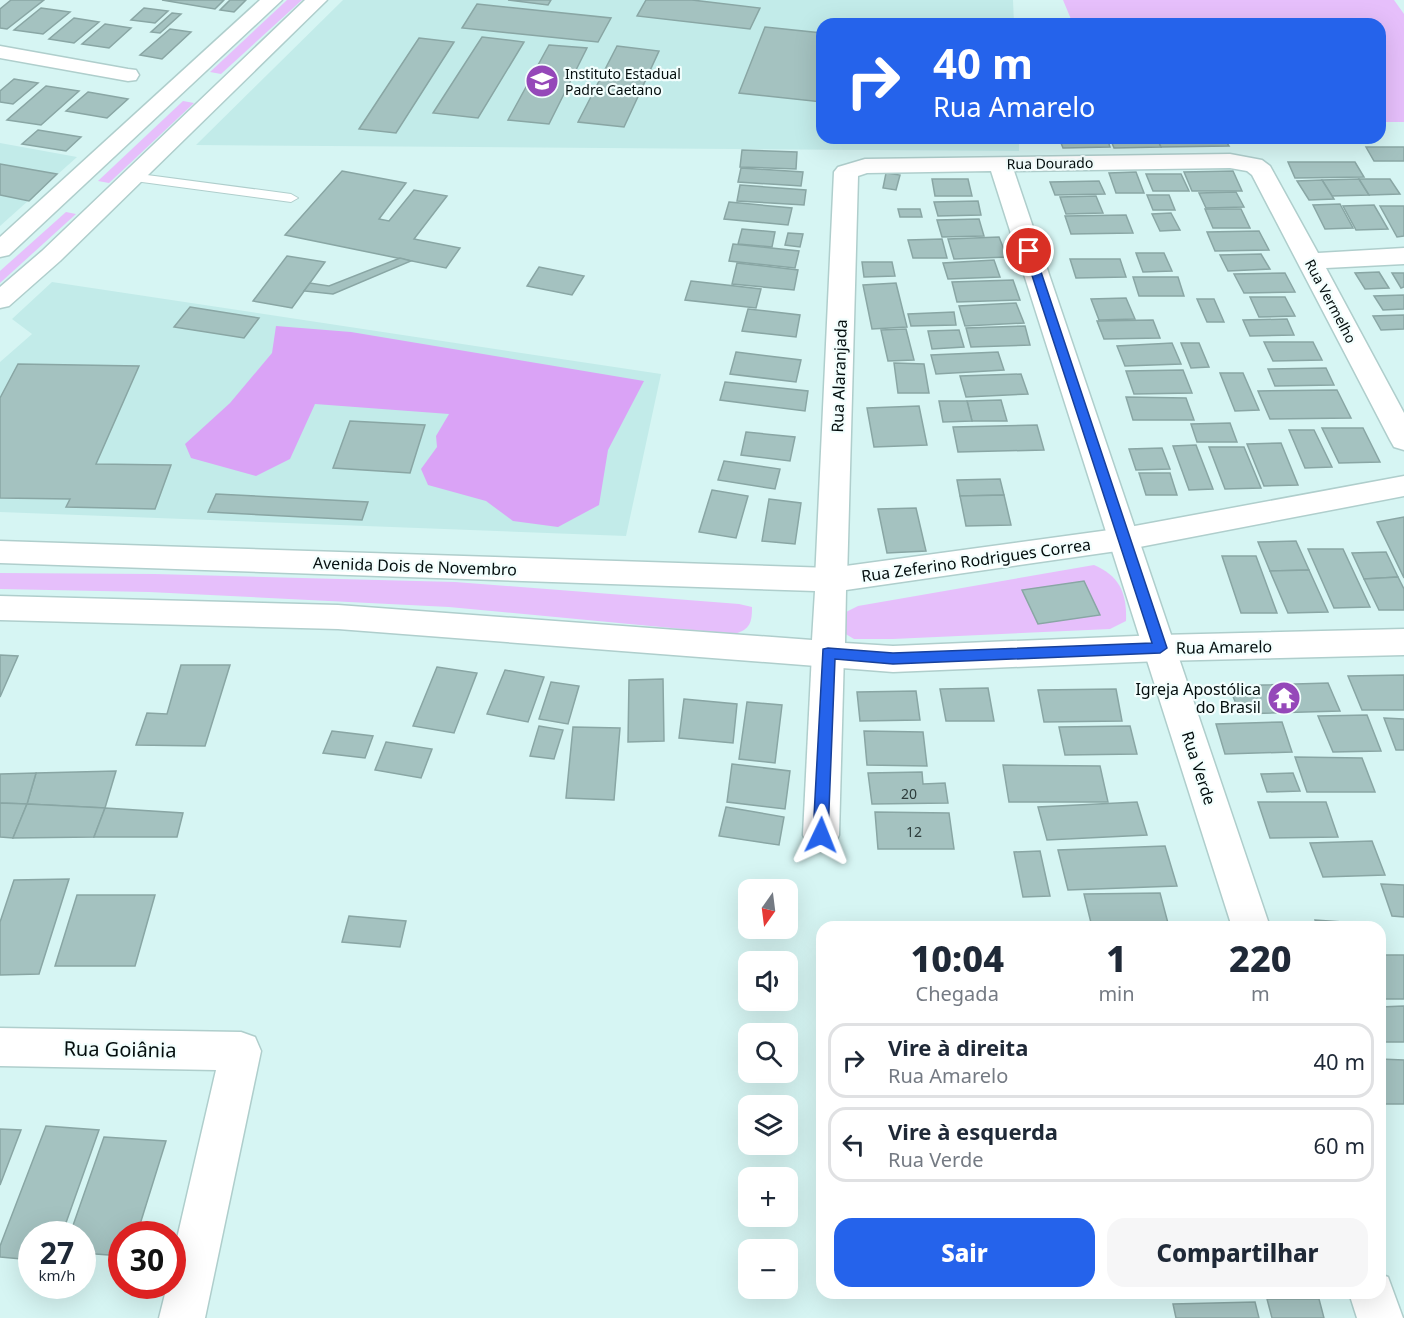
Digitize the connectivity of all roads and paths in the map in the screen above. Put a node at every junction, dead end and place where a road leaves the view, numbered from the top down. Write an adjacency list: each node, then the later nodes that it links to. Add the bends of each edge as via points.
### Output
1 (272, 0): 5 (street)
2 (317, 0): 6 (street)
3 (0, 52): 4 (street)
4 (128, 75)
5 (186, 80): 6 (street); 11 (street)
6 (226, 87): 10 (street)
7 (1000, 164): 8 (street, Rua Dourado, via 1230,161); 9 (street, Rua Dourado, via 865,166); 20 (street, Rua Verde)
8 (1254, 165): 16 (street, Rua Vermelho, via 1262,171)
9 (846, 172): 22 (street, Rua Alaranjada)
10 (132, 177): 12 (lane); 13 (street)
11 (62, 195): 13 (street); 14 (street)
12 (291, 198)
13 (104, 205): 17 (street)
14 (0, 250)
15 (1404, 256): 16 (street)
16 (1310, 261): 18 (street, Rua Vermelho)
17 (0, 300)
18 (1404, 440)
19 (1404, 486): 20 (street, Rua Zeferino Rodrigues Correa)
20 (1124, 539): 22 (street, Rua Zeferino Rodrigues Correa); 25 (street, Rua Verde)
21 (0, 552): 22 (street, Avenida Dois de Novembro)
22 (831, 580): 26 (street, Rua Alaranjada)
23 (0, 608): 26 (street, via 338,617)
24 (1404, 642): 25 (street, Rua Amarelo)
25 (1160, 648): 26 (street, Rua Amarelo, via 893,659); 28 (street, Rua Verde)
26 (828, 653): 27 (street)
27 (821, 835)
28 (1249, 921)
29 (0, 1047): 31 (street, Rua Goiânia, via 241,1052)
30 (1374, 1299): 32 (street)
31 (182, 1318)
32 (1380, 1318)

